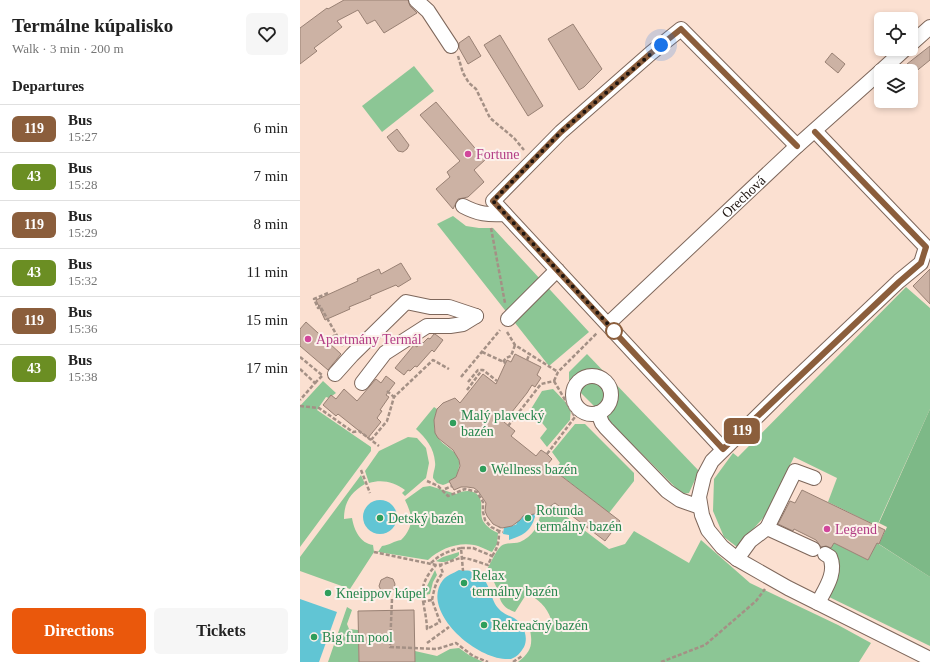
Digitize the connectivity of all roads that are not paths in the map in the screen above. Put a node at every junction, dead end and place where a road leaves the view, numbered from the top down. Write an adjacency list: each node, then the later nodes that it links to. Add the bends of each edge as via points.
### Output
1 (416, 0): 4 (street, via 428,11)
2 (930, 27): 3 (street)
3 (918, 38)
4 (451, 46)
5 (897, 56): 6 (street, Orechová)
6 (889, 64)
7 (874, 77): 8 (street, Orechová)
8 (815, 132): 9 (street, Orechová); 18 (street, via 926,247 921,263)
9 (797, 146): 11 (street, via 681,29 561,132 493,201); 14 (street, Orechová)
10 (463, 206): 11 (street, via 488,215)
11 (505, 214): 12 (street)
12 (558, 270): 13 (street); 14 (street)
13 (508, 319)
14 (608, 324): 18 (street)
15 (329, 375): 16 (street, via 406,302 430,307 448,307 476,316 463,324 427,326 385,353)
16 (362, 383)
17 (598, 413): 20 (street, via 606,428 667,491 680,500)
18 (723, 449): 20 (street, via 712,461 704,476 700,488)
19 (814, 478): 21 (street, via 795,471)
20 (700, 507): 22 (street, via 704,523 712,535 722,547)
21 (767, 528): 22 (street, via 750,541); 23 (street, via 830,557 833,564 829,582)
22 (738, 559): 23 (street)
23 (818, 603): 24 (street)
24 (930, 659)

